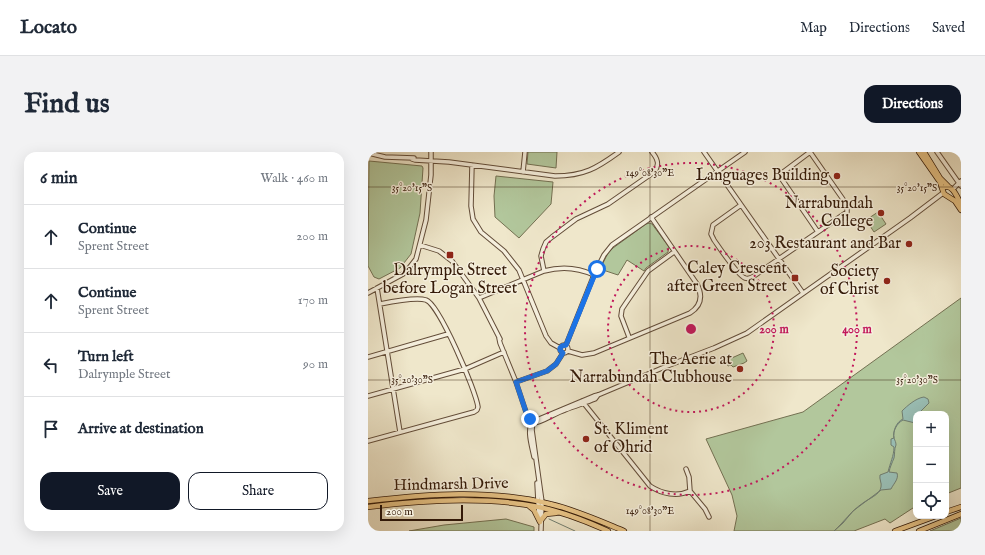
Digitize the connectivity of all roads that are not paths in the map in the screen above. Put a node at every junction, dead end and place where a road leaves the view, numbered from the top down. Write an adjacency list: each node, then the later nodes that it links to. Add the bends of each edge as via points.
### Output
1 (385, 152): 13 (street)
2 (431, 152): 14 (street)
3 (525, 152): 17 (street)
4 (619, 152): 17 (street, via 597,167 571,176)
5 (652, 152): 29 (street, via 658,164 654,172 608,204 572,221 546,242 542,256)
6 (704, 152): 16 (street)
7 (744, 152): 16 (street)
8 (810, 152): 25 (street, via 782,173 781,178); 25 (street, via 847,205 844,214)
9 (919, 152): 20 (main road)
10 (924, 152): 19 (main road, via 940,178)
11 (937, 152): 18 (street)
12 (368, 153): 13 (street)
13 (385, 157): 14 (street)
14 (430, 160): 15 (street); 26 (street, via 426,220)
15 (472, 165): 17 (street); 31 (street, via 473,219 481,232 510,258)
16 (717, 171): 22 (street); 24 (street)
17 (523, 172)
18 (960, 183): 19 (street)
19 (951, 188): 20 (main road); 20 (main road, via 951,196); 21 (main road)
20 (945, 193): 23 (main road); 34 (street)
21 (961, 204)
22 (741, 205): 28 (street); 28 (street, via 713,225 711,234 714,240 745,279)
23 (961, 210)
24 (651, 217): 27 (street); 30 (street, via 607,250)
25 (818, 232): 28 (street)
26 (420, 245): 32 (street, via 416,259 409,268); 35 (street, via 448,257)
27 (674, 252): 38 (street, via 648,270 622,309 622,322); 38 (street, via 697,284 700,291 699,305 690,313)
28 (779, 260): 34 (street)
29 (544, 271): 30 (street, via 569,268); 31 (street)
30 (594, 275): 39 (street)
31 (523, 280): 35 (street); 40 (street, via 546,336 551,343)
32 (377, 288): 33 (street); 36 (street)
33 (368, 293)
34 (803, 293): 50 (street, via 744,334)
35 (479, 298): 43 (street)
36 (380, 304): 37 (street, via 417,299 428,301); 41 (street)
37 (448, 334): 41 (street); 46 (street)
38 (629, 337): 42 (street, via 587,355)
39 (566, 345): 40 (street); 42 (street)
40 (560, 348): 44 (street)
41 (387, 351): 45 (street); 48 (street)
42 (568, 351): 44 (street)
43 (504, 352): 46 (street); 47 (street)
44 (563, 353): 47 (street, via 556,364 547,371)
45 (368, 356)
46 (465, 369): 48 (street); 52 (street, via 478,405 476,411)
47 (516, 382): 51 (street, via 528,417)
48 (393, 389): 49 (street); 52 (street)
49 (368, 396)
50 (582, 402): 51 (street); 55 (street, via 650,486 668,494)
51 (533, 422): 57 (street)
52 (400, 432): 53 (street)
53 (368, 441)
54 (686, 469): 55 (street)
55 (690, 491): 65 (street)
56 (368, 501): 57 (main road, Hindmarsh Drive, via 470,495 511,497)
57 (540, 502): 60 (street); 70 (main road, Hindmarsh Drive, via 579,512)
58 (527, 505): 59 (main road, Hindmarsh Drive, via 473,501); 60 (main road, Hindmarsh Drive); 67 (main road)
59 (368, 507)
60 (540, 507): 63 (main road, Hindmarsh Drive); 67 (street)
61 (961, 507): 62 (main road)
62 (949, 511)
63 (560, 512): 67 (main road, via 546,514); 69 (main road, Hindmarsh Drive)
64 (961, 514): 72 (main road)
65 (709, 517)
66 (928, 519): 71 (main road)
67 (541, 521): 68 (street)
68 (541, 530)
69 (608, 531)
70 (624, 531)
71 (895, 531)
72 (919, 531)

